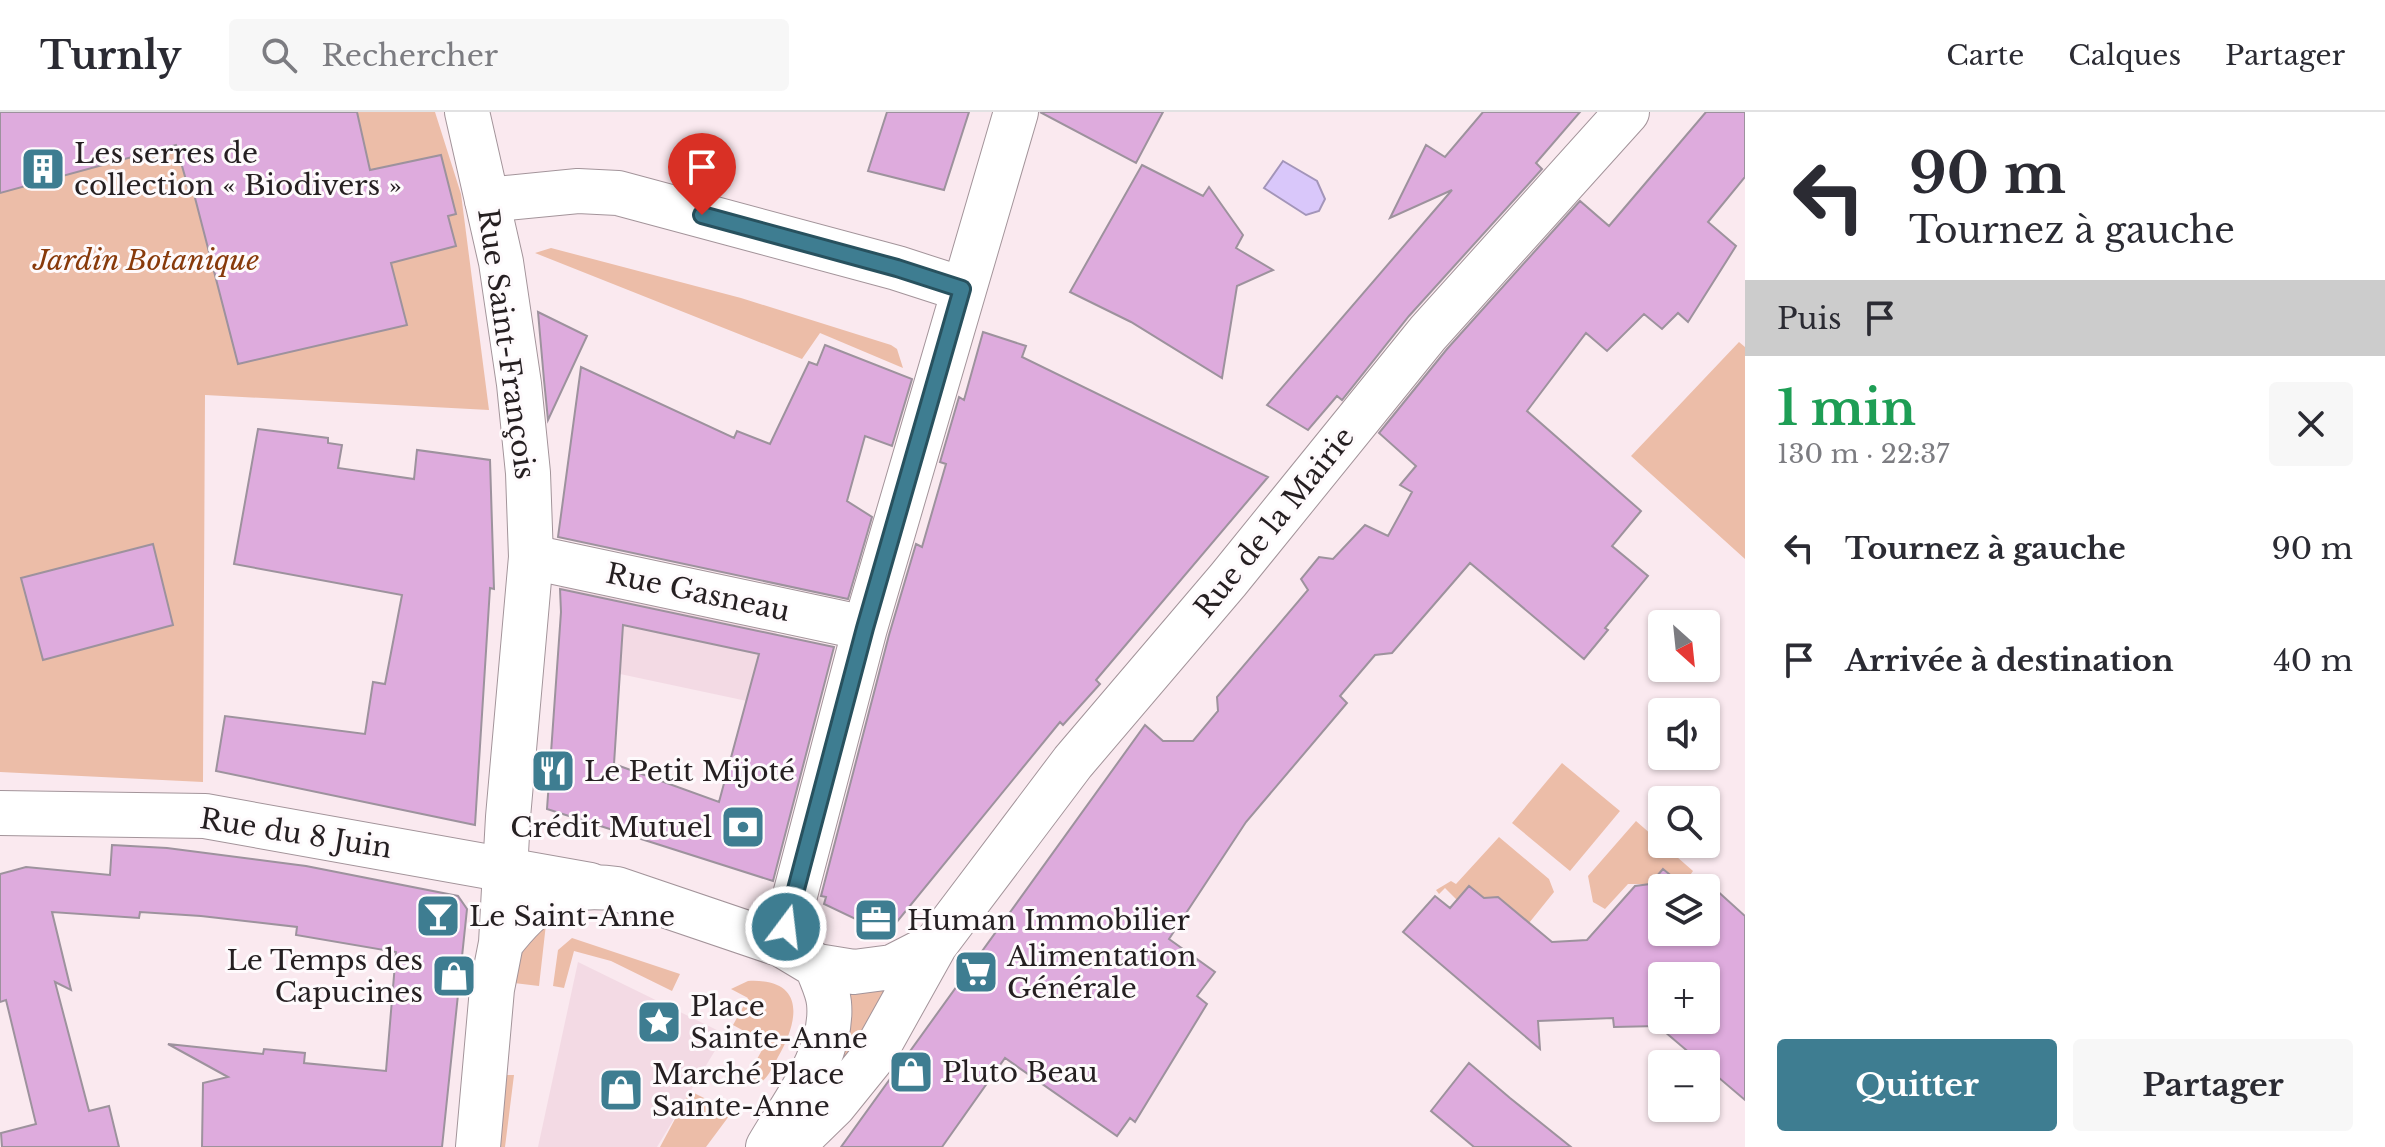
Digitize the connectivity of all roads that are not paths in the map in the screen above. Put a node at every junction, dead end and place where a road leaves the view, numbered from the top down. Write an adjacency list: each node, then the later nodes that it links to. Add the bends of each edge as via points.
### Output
1 (467, 112): 4 (street, Rue Saint-François)
2 (1016, 112): 5 (street)
3 (1627, 112): 12 (street, Rue de la Mairie, via 1428,333 1073,762)
4 (487, 200): 5 (street, via 578,191 618,193); 6 (street, Rue Saint-François, via 519,384)
5 (962, 289): 7 (street)
6 (531, 557): 7 (street, Rue Gasneau); 9 (street, Rue Saint-François)
7 (865, 628): 13 (street)
8 (0, 813): 9 (street, Rue du 8 Juin, via 205,816)
9 (506, 868): 10 (street, Rue du 8 Juin); 11 (street)
10 (590, 885): 11 (street, via 527,909); 13 (street, via 617,889)
11 (501, 943): 14 (street)
12 (935, 945): 13 (street, via 892,967 854,972); 16 (street, via 872,1058)
13 (800, 956): 15 (street, via 829,1001 829,1030)
14 (478, 1147)
15 (768, 1147)
16 (791, 1147)

